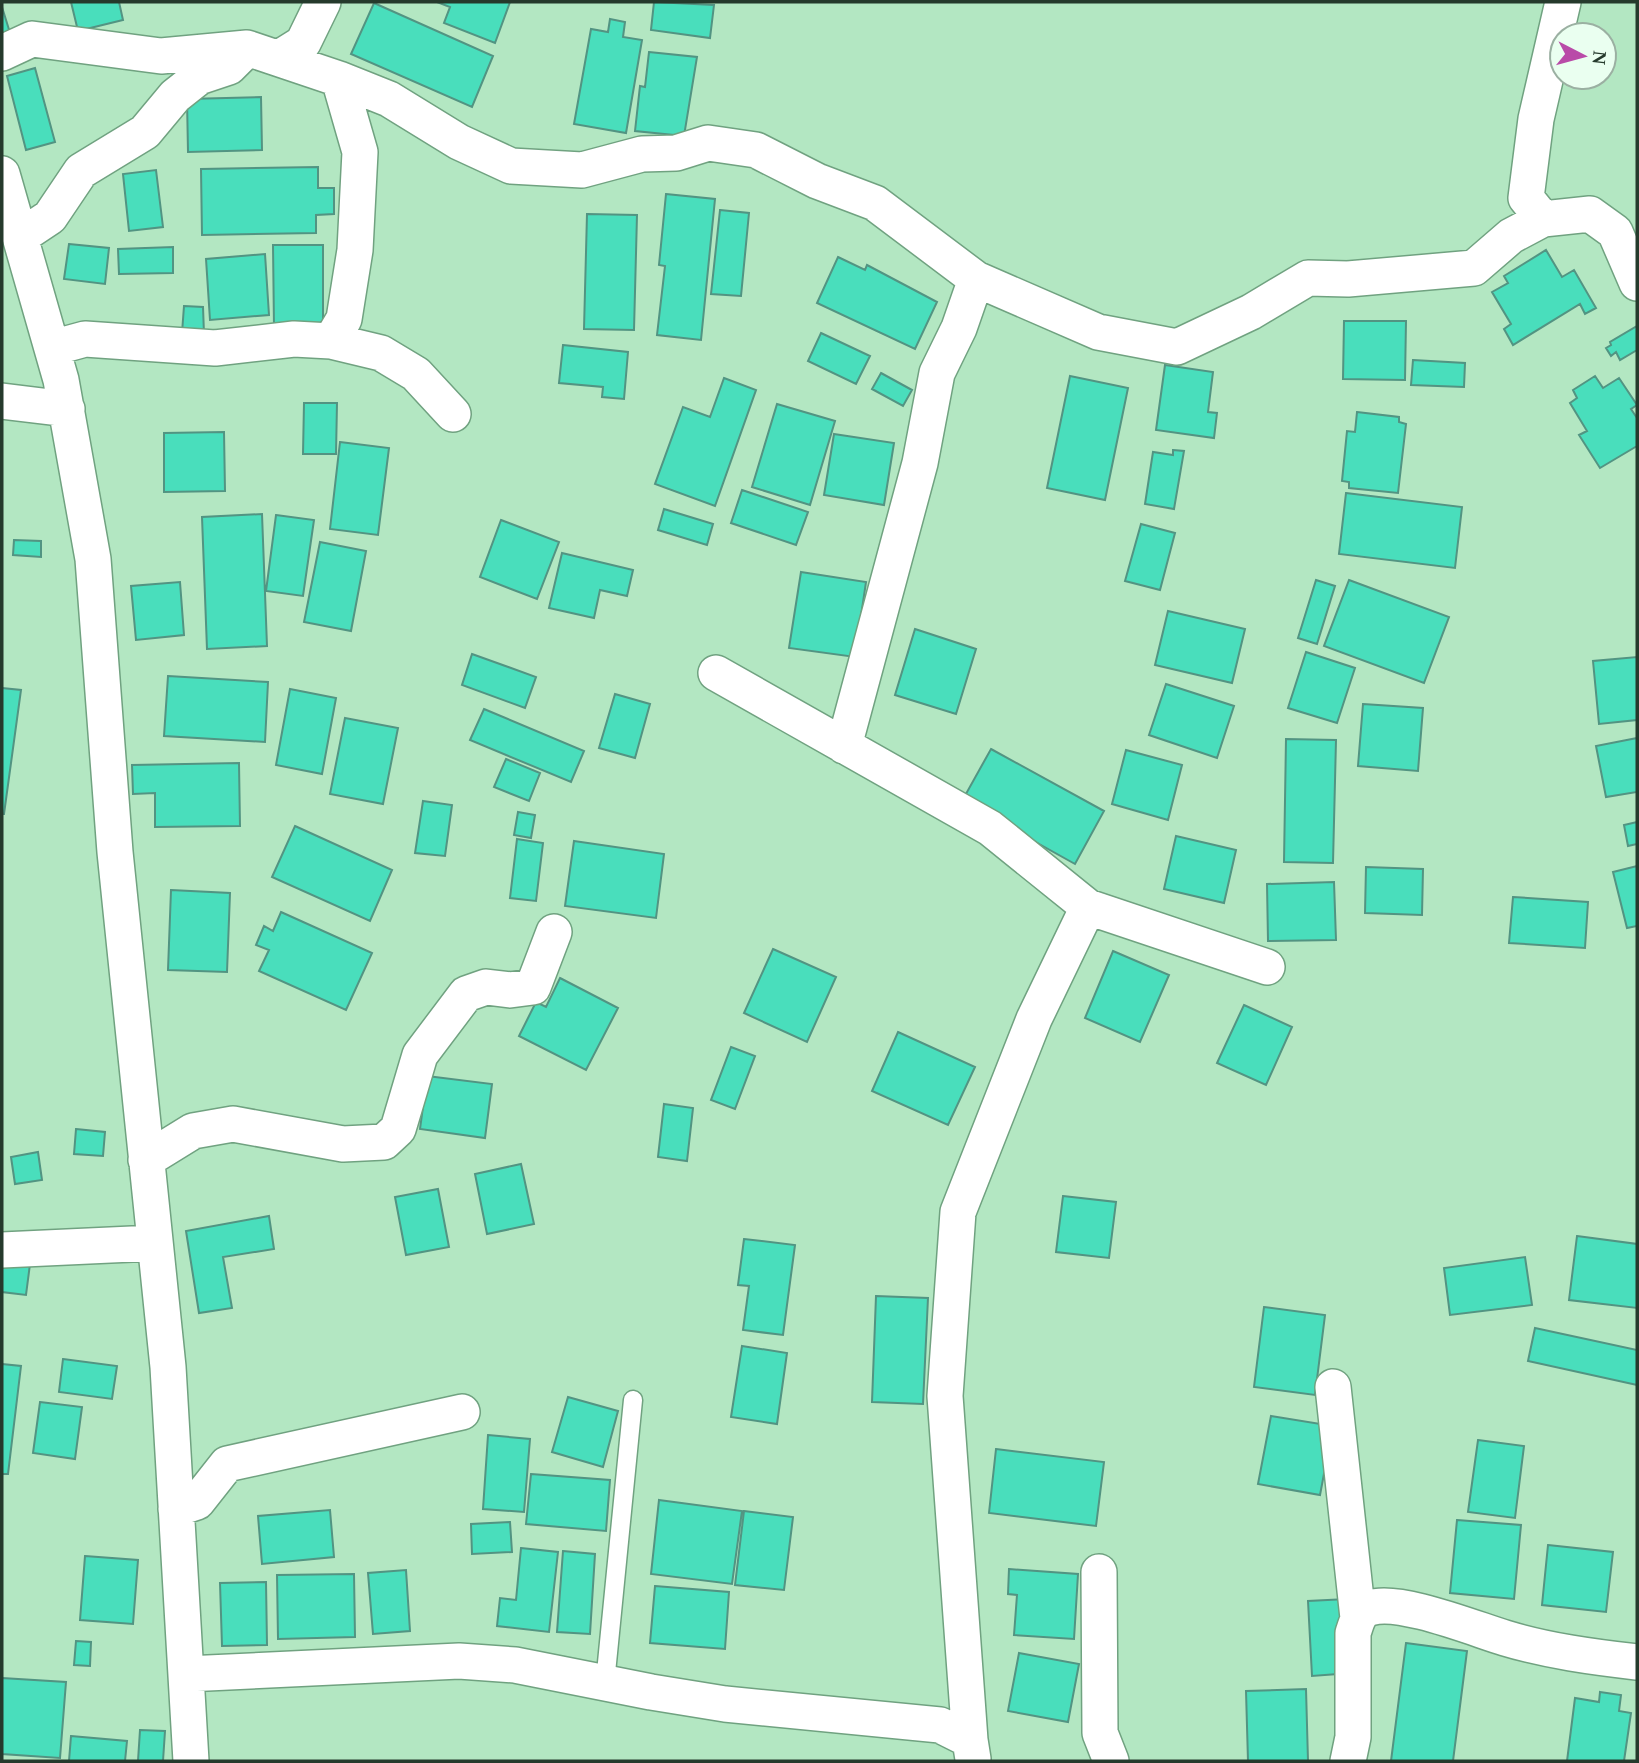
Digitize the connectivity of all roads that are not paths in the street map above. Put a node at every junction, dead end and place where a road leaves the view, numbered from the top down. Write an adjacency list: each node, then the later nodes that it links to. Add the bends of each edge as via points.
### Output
1 (323, 2): 4 (street, via 303,43)
2 (1563, 2): 7 (street, via 1536,119 1525,198)
3 (2, 53): 4 (street, via 32,39 160,56)
4 (263, 53): 5 (street); 8 (street, via 199,77 145,132 81,171 50,217)
5 (339, 79): 9 (street, via 389,99 459,142 511,166 582,170 708,143 756,150 817,181 876,203); 11 (street, via 360,152 355,250 344,319)
6 (2, 174): 8 (street)
7 (1543, 219): 9 (street, via 1511,236 1475,268 1360,279 1308,278 1251,312 1177,346 1098,332); 10 (street, via 1590,214 1615,232)
8 (20, 237): 12 (street)
9 (976, 279): 17 (street, via 937,373 920,463)
10 (1637, 283)
11 (331, 341): 12 (street, via 293,339 215,348 85,339); 15 (street, via 381,353 416,374)
12 (52, 348): 14 (street)
13 (2, 401): 14 (street)
14 (67, 409): 21 (street, via 93,559 115,852)
15 (453, 414)
16 (716, 673): 17 (street)
17 (844, 746): 18 (street, via 990,828)
18 (1088, 907): 20 (street); 33 (street, via 1034,1019 958,1212 945,1396)
19 (554, 932): 21 (street, via 533,987 486,987 466,995 452,1010 421,1055 398,1129 384,1143 343,1144 233,1124 193,1131)
20 (1267, 967)
21 (146, 1160): 22 (street)
22 (154, 1243): 23 (street); 27 (street)
23 (2, 1250)
24 (1333, 1387): 29 (street)
25 (633, 1401): 32 (lane)
26 (461, 1412): 27 (street, via 227,1464 197,1502)
27 (176, 1510): 31 (street)
28 (1099, 1572): 35 (street, via 1100,1733)
29 (1358, 1618): 30 (street, via 1370,1608 1386,1607 1586,1657); 36 (street, via 1353,1633 1353,1737)
30 (1637, 1662)
31 (186, 1674): 32 (street, via 459,1661 515,1665); 34 (street)
32 (605, 1683): 33 (street, via 725,1704 940,1725)
33 (972, 1751)
34 (191, 1761)
35 (1111, 1761)
36 (1348, 1761)

